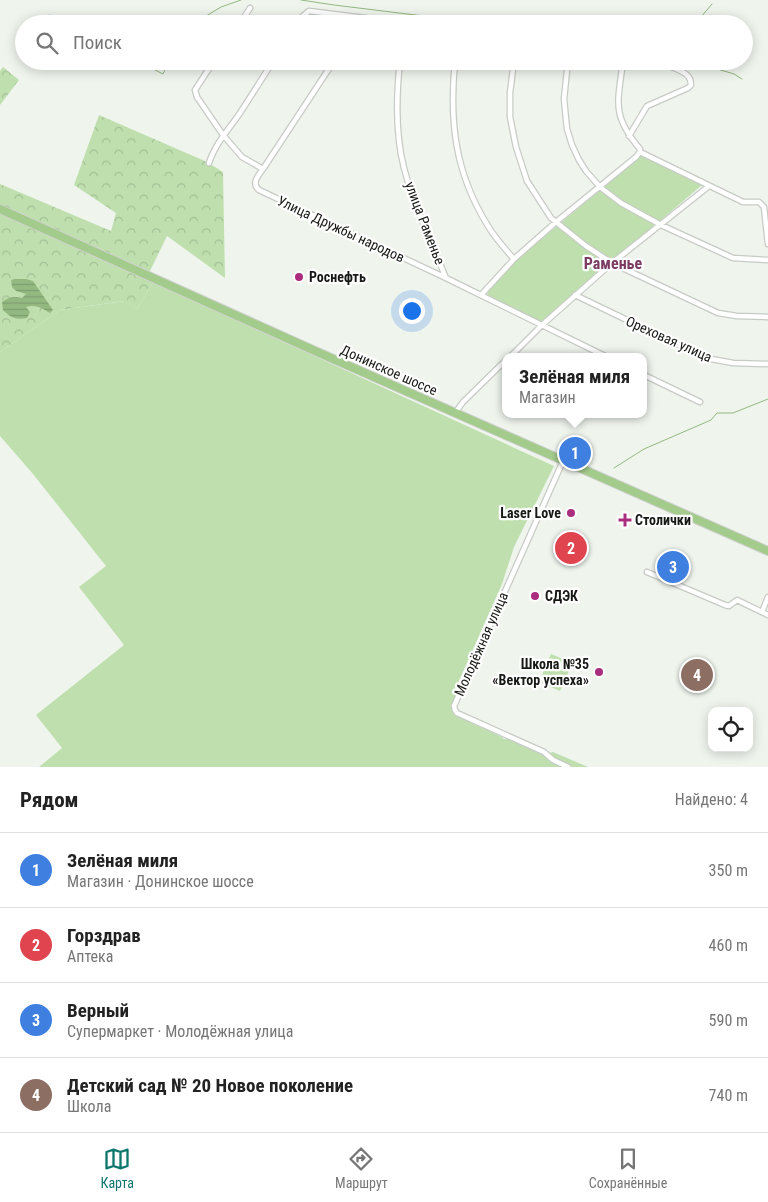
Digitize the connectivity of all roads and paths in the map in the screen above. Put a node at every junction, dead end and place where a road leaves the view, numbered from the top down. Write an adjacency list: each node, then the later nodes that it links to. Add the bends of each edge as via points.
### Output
1 (250, 8): 2 (street)
2 (246, 15)
3 (304, 15): 4 (street, via 309,11)
4 (340, 15)
5 (208, 70): 14 (street, via 195,90)
6 (267, 70): 14 (street)
7 (328, 70): 18 (street, Улица Дружбы народов)
8 (399, 70): 29 (street, улица Раменье, via 397,124 404,167)
9 (453, 70): 26 (street, via 452,117 463,174 489,229)
10 (513, 70): 23 (street, via 510,117 516,147 527,181)
11 (567, 70): 20 (street, via 564,99 567,129 579,160)
12 (622, 70): 15 (street, via 618,106)
13 (678, 70): 15 (street, via 688,75 691,85 647,106)
14 (223, 135): 17 (street); 18 (street, via 242,157)
15 (629, 136): 16 (street)
16 (640, 152): 19 (street); 20 (street)
17 (209, 163)
18 (263, 169): 29 (street, Улица Дружбы народов, via 254,184 259,190)
19 (710, 186): 21 (street, via 743,202 759,202); 24 (street)
20 (600, 187): 23 (street); 24 (street)
21 (766, 209): 25 (street)
22 (0, 210): 40 (main road, Донинское шоссе)
23 (556, 222): 26 (street); 28 (street)
24 (661, 225): 27 (street, via 733,258); 28 (street)
25 (768, 244)
26 (514, 259): 30 (street)
27 (768, 261)
28 (612, 263): 31 (street); 32 (street, via 718,313)
29 (446, 278): 30 (street, улица Раменье)
30 (481, 295): 33 (street, улица Раменье)
31 (576, 295): 33 (street); 37 (street, Ореховая улица, via 706,358)
32 (768, 317)
33 (542, 325): 34 (street); 35 (street, улица Раменье)
34 (514, 353)
35 (599, 353)
36 (502, 364): 40 (street)
37 (768, 364)
38 (647, 376): 39 (street)
39 (700, 402)
40 (455, 413): 41 (main road, Донинское шоссе)
41 (563, 461): 42 (main road, Донинское шоссе); 47 (street, Молодёжная улица, via 454,706 457,713 544,752)
42 (768, 551)
43 (647, 572): 45 (street, via 726,605 737,600)
44 (768, 598): 45 (street)
45 (762, 612): 46 (street)
46 (768, 614)
47 (568, 767)

